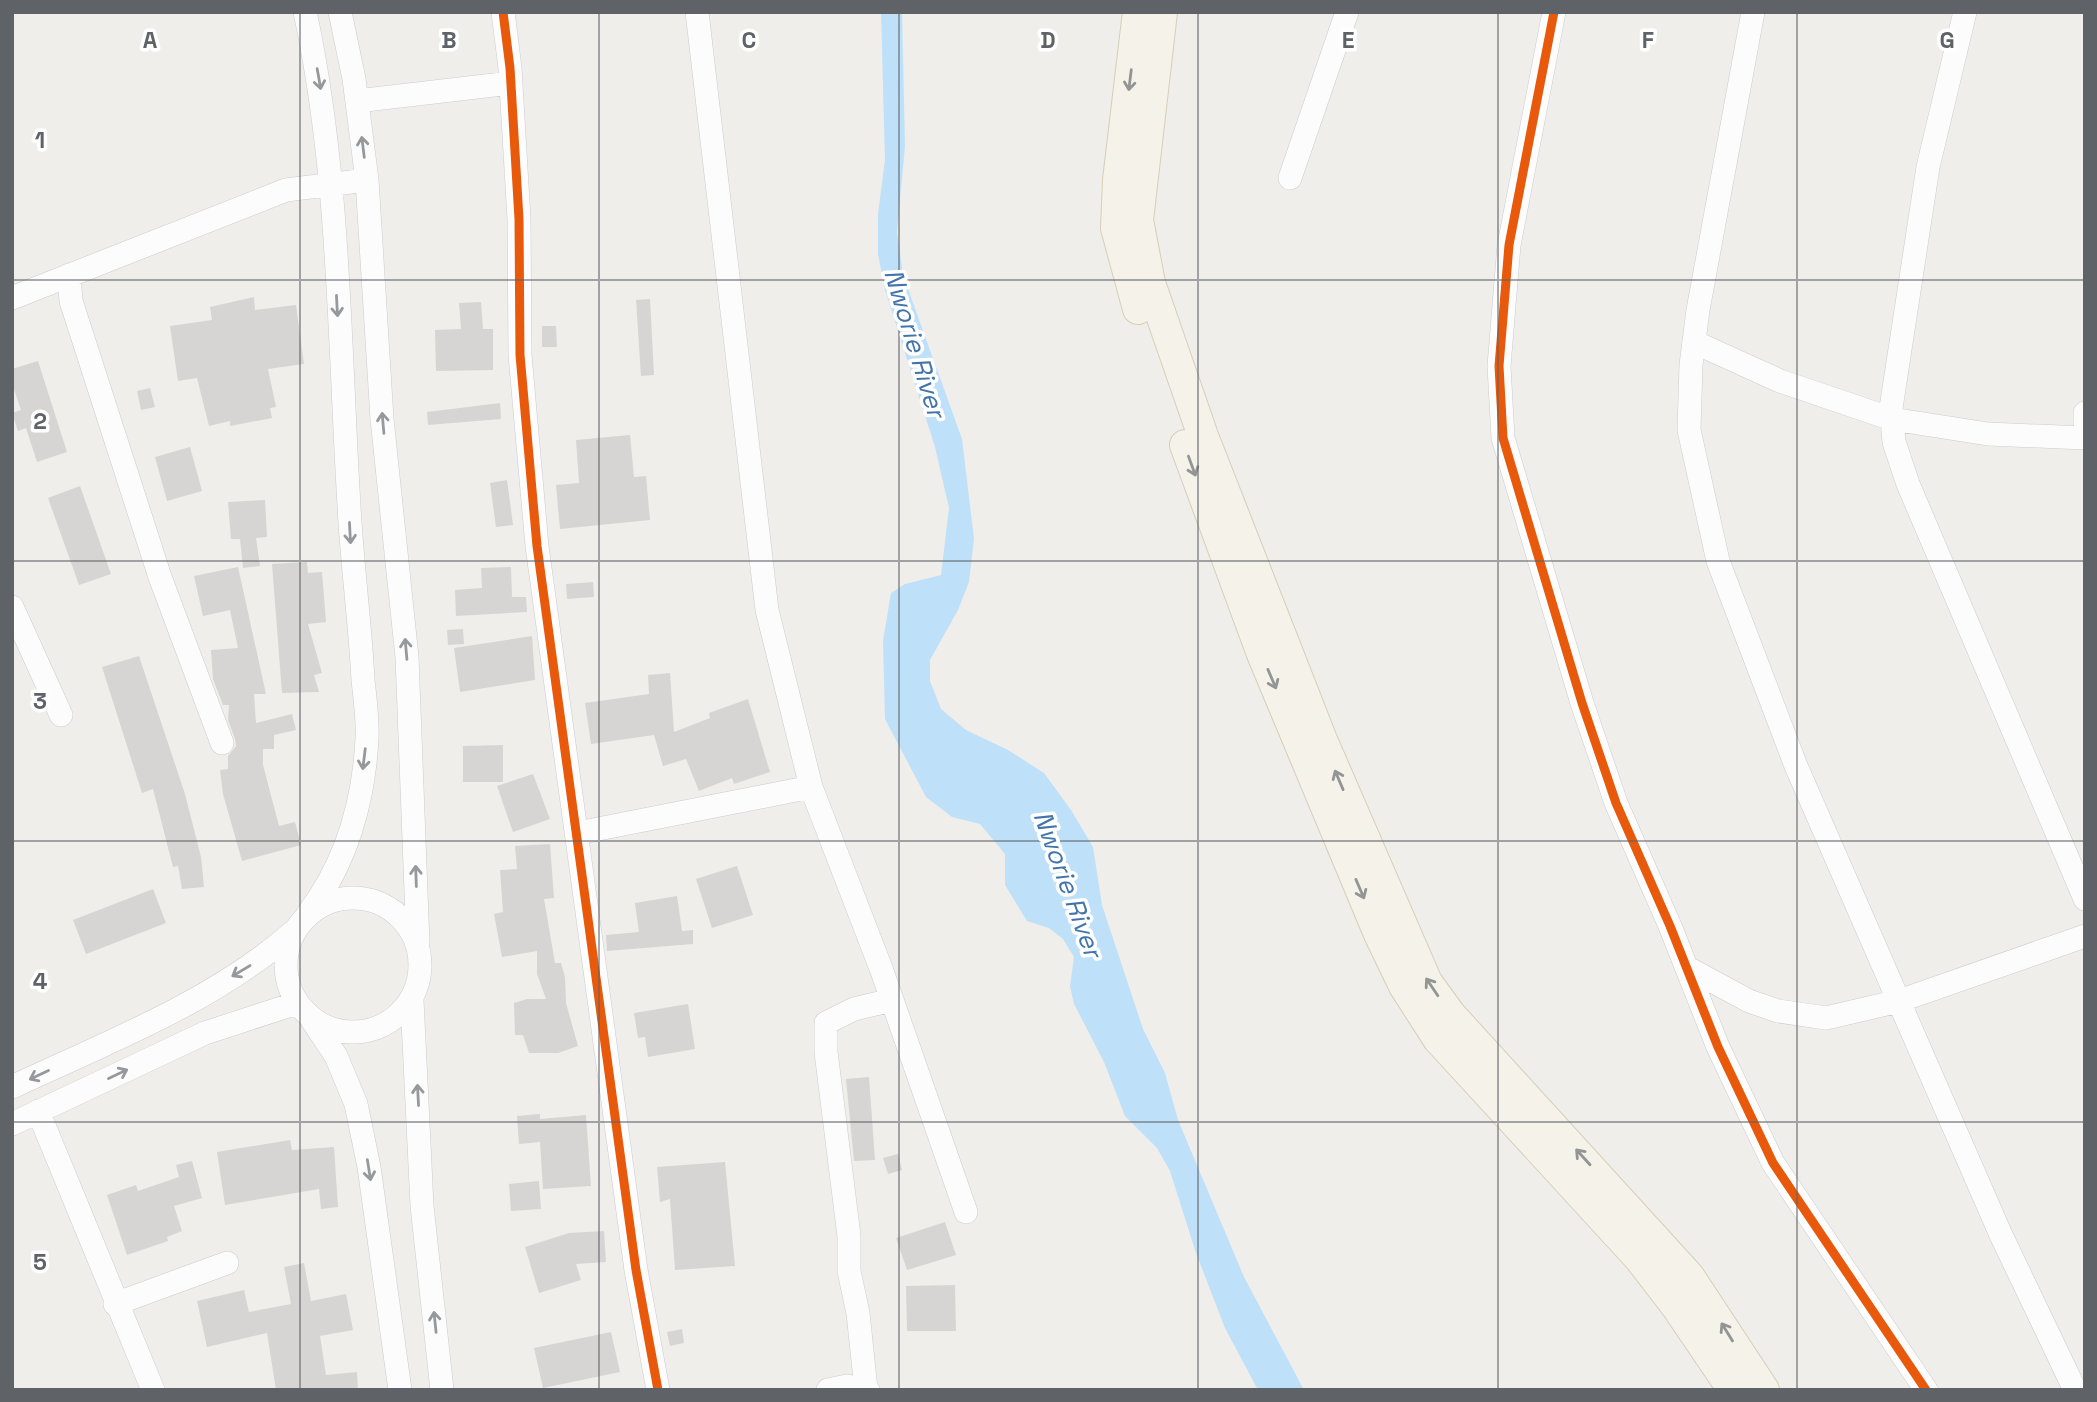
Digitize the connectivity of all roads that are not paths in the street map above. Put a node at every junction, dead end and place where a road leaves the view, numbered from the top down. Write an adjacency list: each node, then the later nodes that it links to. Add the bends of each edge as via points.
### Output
1 (305, 12): 15 (street, one-way to 15)
2 (340, 12): 12 (street)
3 (502, 12): 11 (street)
4 (697, 12): 26 (street, via 766,610)
5 (1138, 12): 49 (main road, one-way to 49, via 1118,180 1119,248 1156,368 1262,654 1379,934 1404,986 1438,1038 1639,1258)
6 (1162, 12): 50 (main road, one-way to 6, via 1689,1276 1451,1015 1427,982 1408,939 1322,740 1203,436 1150,283 1139,209)
7 (1347, 12): 13 (street)
8 (1554, 12): 32 (street, via 1509,245 1499,366 1503,438 1611,790)
9 (1753, 12): 18 (street)
10 (1965, 12): 20 (street, via 1928,167)
11 (511, 83): 12 (street); 27 (street, via 520,355 537,546)
12 (357, 101): 14 (street, one-way to 12)
13 (1290, 178)
14 (367, 180): 15 (street); 31 (street, one-way to 14, via 407,657 383,419)
15 (332, 182): 16 (street, via 286,190); 29 (street, one-way to 29, via 367,737 347,845 328,888)
16 (69, 275): 17 (street); 25 (street, via 71,301 160,577)
17 (12, 298)
18 (1694, 342): 20 (street, via 1780,381); 35 (street, via 1689,430 1718,561 1796,766)
19 (2085, 413): 21 (street)
20 (1892, 419): 22 (street, via 1988,434); 28 (street, via 1894,442 1908,484)
21 (2085, 423)
22 (2085, 438)
23 (12, 607): 24 (street)
24 (61, 715)
25 (222, 743)
26 (811, 788): 27 (street); 34 (street)
27 (578, 833): 47 (street, via 636,1270)
28 (2085, 899)
29 (301, 922): 31 (street, via 333,901 362,898 397,913); 36 (street, via 288,948 285,967 289,986); 37 (street, one-way to 37, via 264,957 167,1015)
30 (2085, 936): 35 (street)
31 (418, 944): 33 (street, via 419,983)
32 (1686, 967): 35 (street, via 1778,1011 1826,1018); 51 (street, via 1718,1048 1773,1163)
33 (412, 1000): 36 (street, via 383,1026 365,1032 327,1027); 46 (street, one-way to 33, via 422,1206)
34 (892, 1000): 40 (street); 43 (street, via 854,1009 826,1023 849,1271)
35 (1899, 1001): 52 (street, via 2001,1235)
36 (303, 1010): 38 (street, one-way to 36, via 205,1033); 45 (street, one-way to 45, via 337,1056 356,1104)
37 (12, 1087)
38 (38, 1111): 39 (street); 42 (street)
39 (12, 1124)
40 (966, 1212)
41 (227, 1263): 42 (street)
42 (115, 1304): 44 (street)
43 (867, 1389): 48 (street, via 847,1386)
44 (153, 1390)
45 (400, 1390)
46 (442, 1390)
47 (658, 1390)
48 (828, 1390)
49 (1732, 1390)
50 (1764, 1390)
51 (1926, 1390)
52 (2075, 1390)

